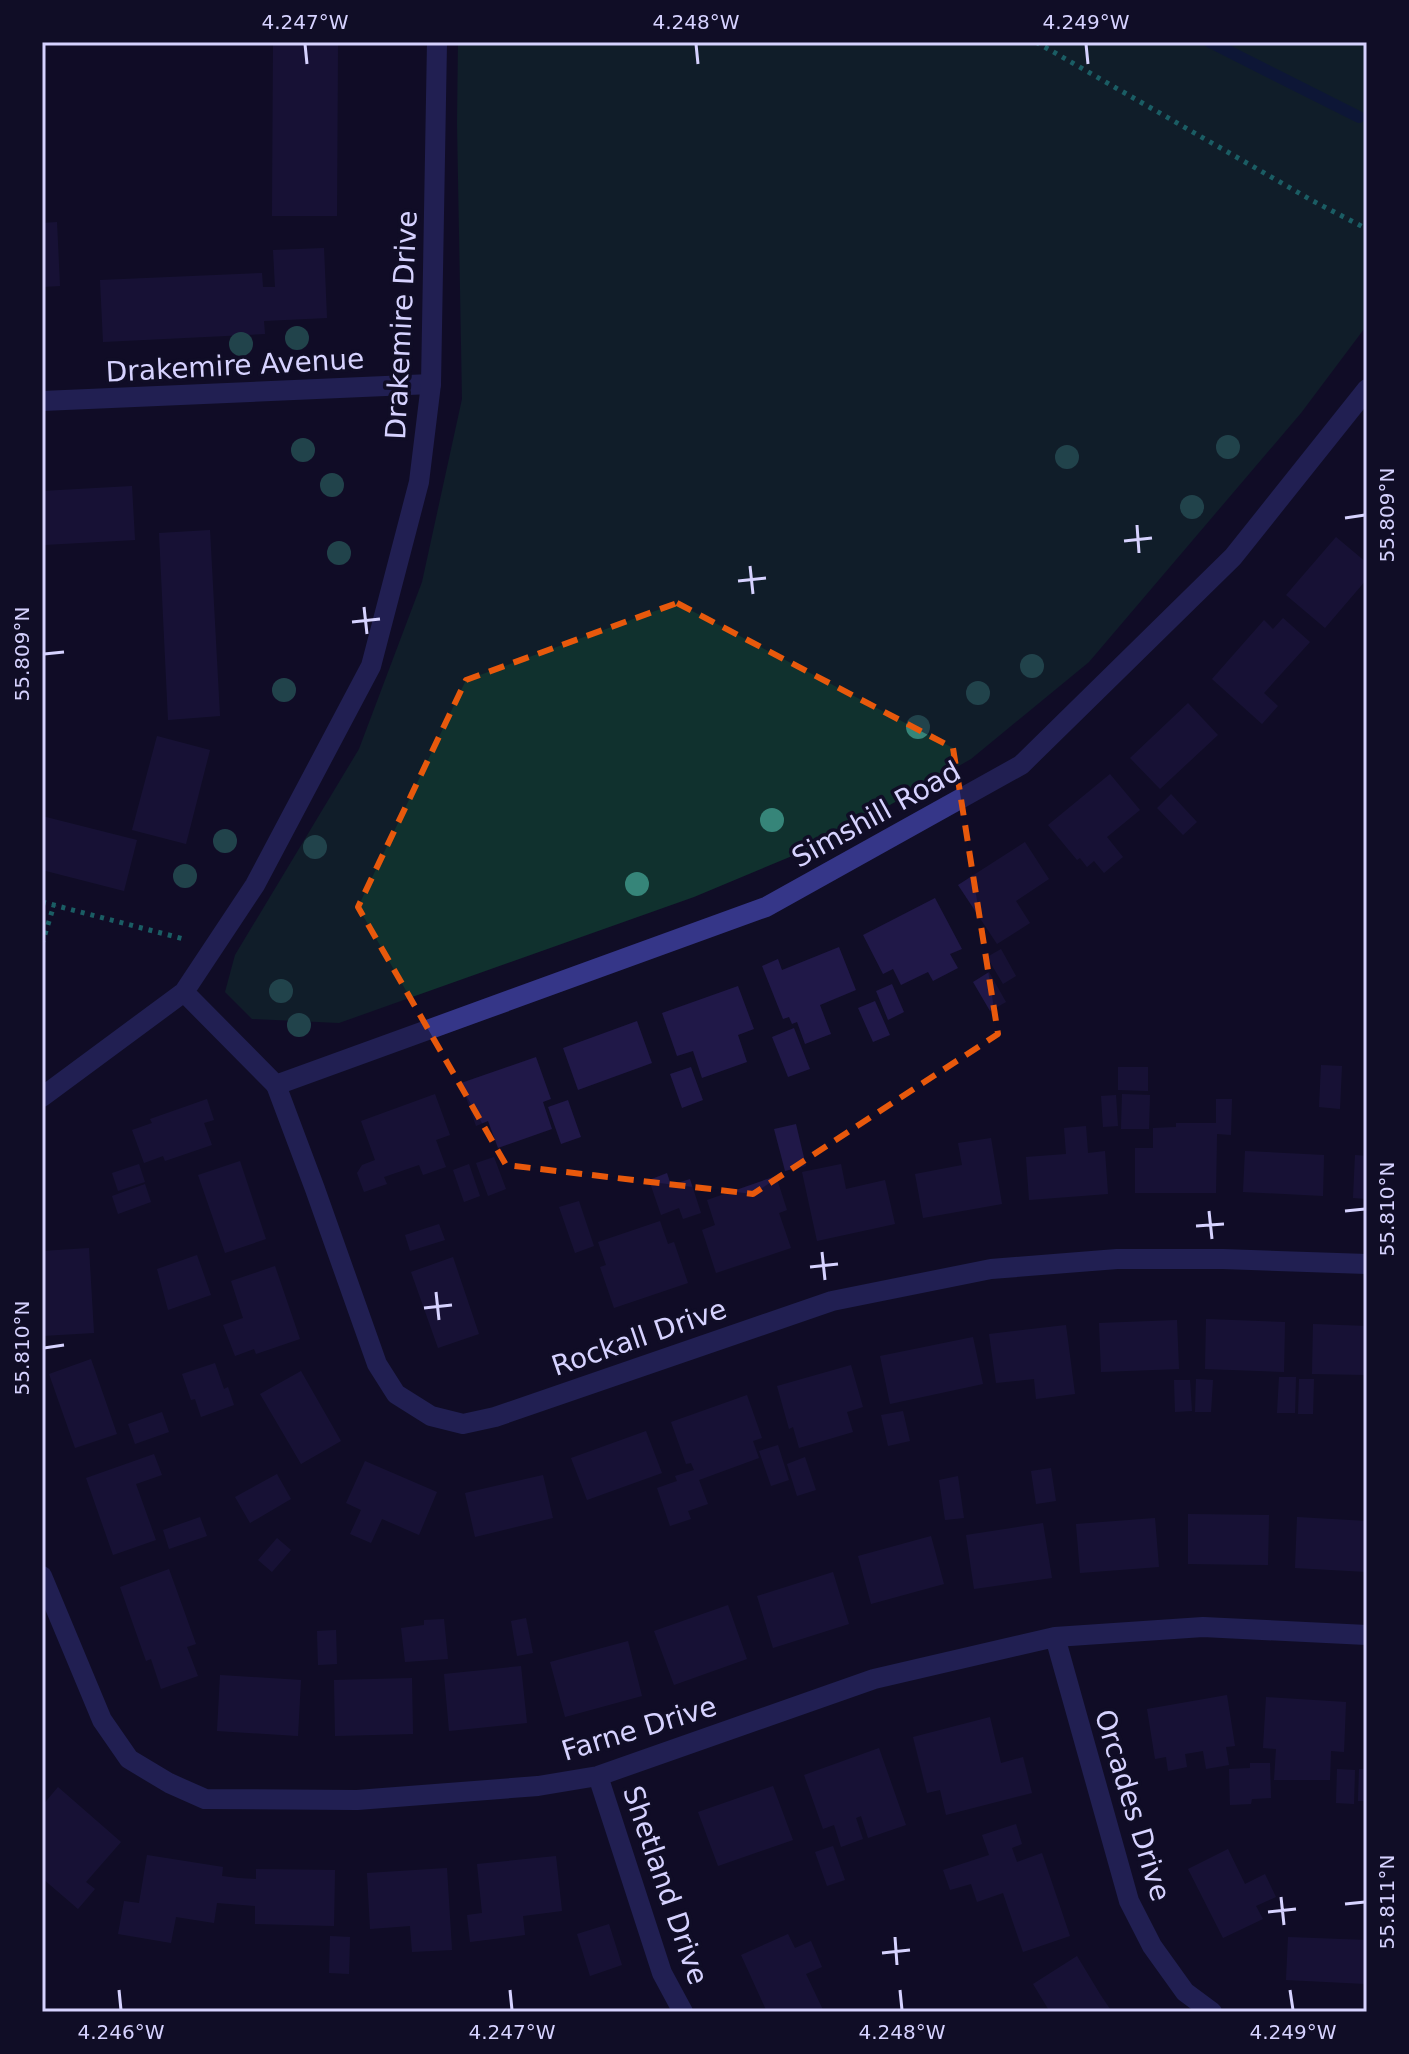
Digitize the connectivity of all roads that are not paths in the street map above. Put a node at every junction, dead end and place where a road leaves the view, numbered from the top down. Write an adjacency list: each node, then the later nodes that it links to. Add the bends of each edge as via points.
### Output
1 (437, 42): 2 (street, Drakemire Drive)
2 (431, 384): 4 (street, Drakemire Avenue); 5 (street, Drakemire Drive, via 419,482 371,666 255,885)
3 (1367, 389): 6 (street, Simshill Road, via 1233,557 1021,765 766,907)
4 (42, 401)
5 (184, 992): 6 (street, Rockall Drive); 7 (street, Drakemire Drive)
6 (276, 1085): 8 (street, Rockall Drive, via 377,1364 396,1394 431,1416 463,1424 832,1301 991,1269 1117,1259)
7 (42, 1097)
8 (1367, 1264)
9 (42, 1576): 12 (street, Farne Drive, via 102,1720 129,1759 205,1799 357,1800 538,1786)
10 (1367, 1635): 11 (street, Farne Drive, via 1203,1627)
11 (1055, 1637): 12 (street, Farne Drive, via 874,1679); 14 (street, Orcades Drive, via 1129,1901 1185,1992)
12 (598, 1776): 13 (street, Shetland Drive, via 662,1973)
13 (683, 2012)
14 (1212, 2012)

